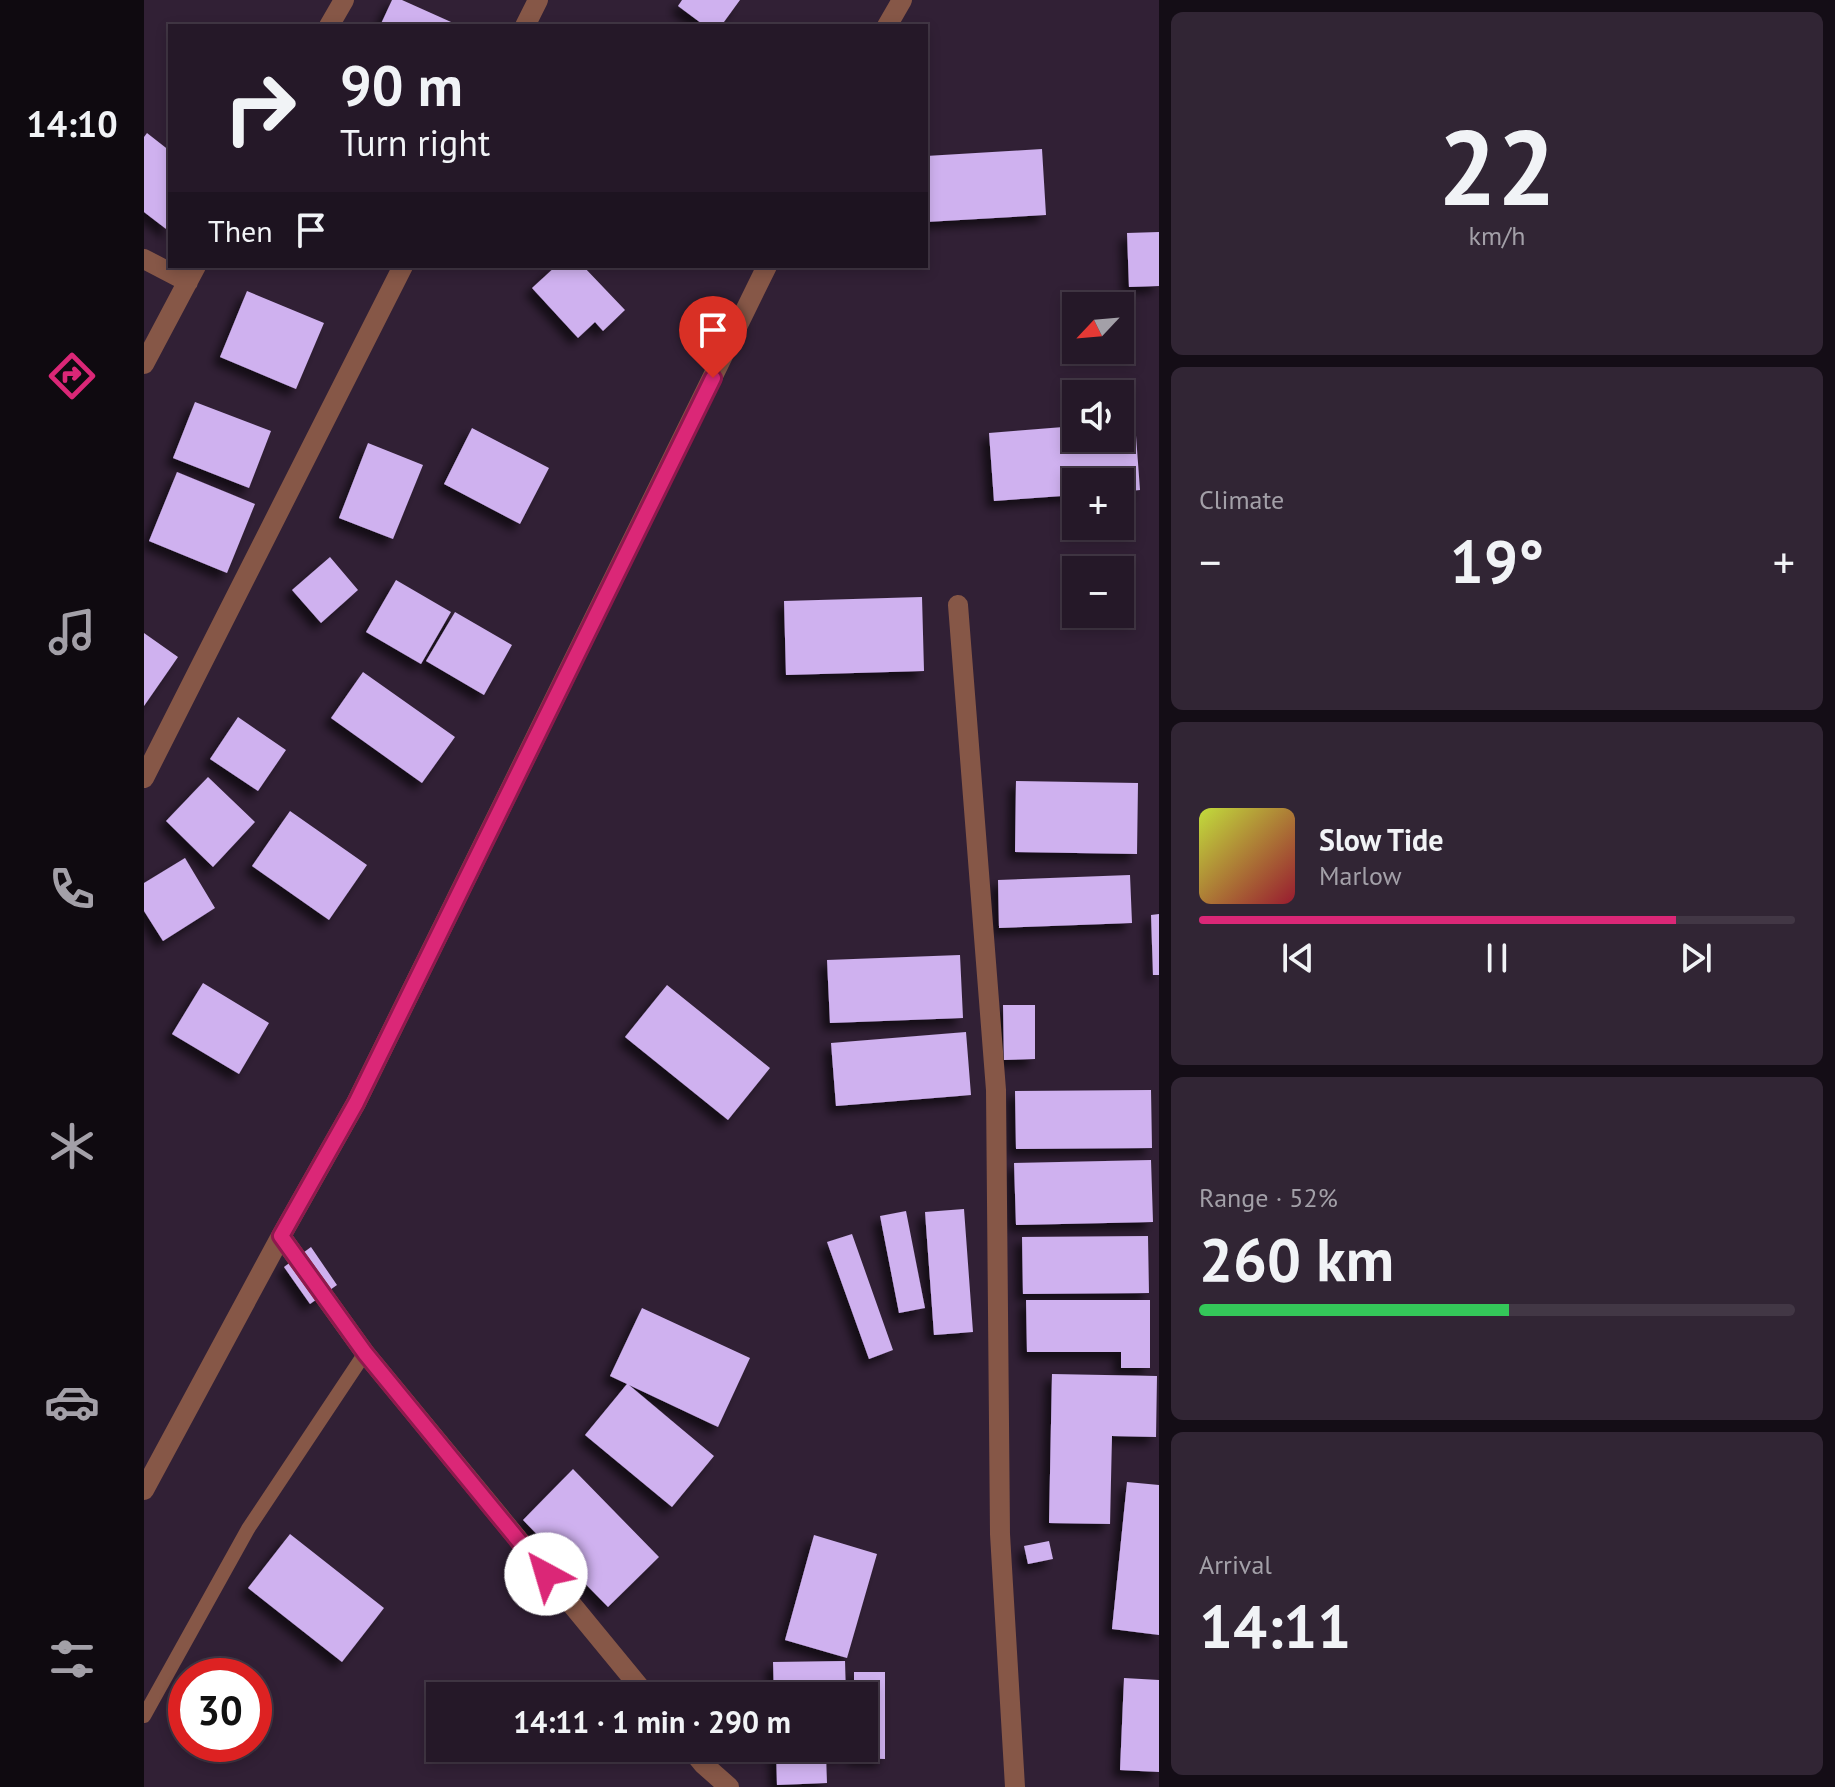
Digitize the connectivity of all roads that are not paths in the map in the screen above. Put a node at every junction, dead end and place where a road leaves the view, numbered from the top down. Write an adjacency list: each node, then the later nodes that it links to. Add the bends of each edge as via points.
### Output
1 (344, 0): 4 (street)
2 (538, 0): 5 (street)
3 (902, 0): 6 (street)
4 (330, 24)
5 (526, 24)
6 (888, 24)
7 (144, 259): 8 (street)
8 (168, 266)
9 (173, 268): 12 (street)
10 (402, 268): 15 (street)
11 (766, 268): 16 (street, via 356,1103)
12 (192, 274): 13 (street)
13 (144, 364)
14 (958, 605): 23 (street, via 996,1090 1000,1534)
15 (144, 778)
16 (281, 1236): 17 (street); 18 (street)
17 (365, 1353): 19 (street); 20 (lane, via 248,1529)
18 (144, 1490)
19 (635, 1682)
20 (144, 1716)
21 (701, 1762): 22 (street)
22 (729, 1787)
23 (1015, 1787)

